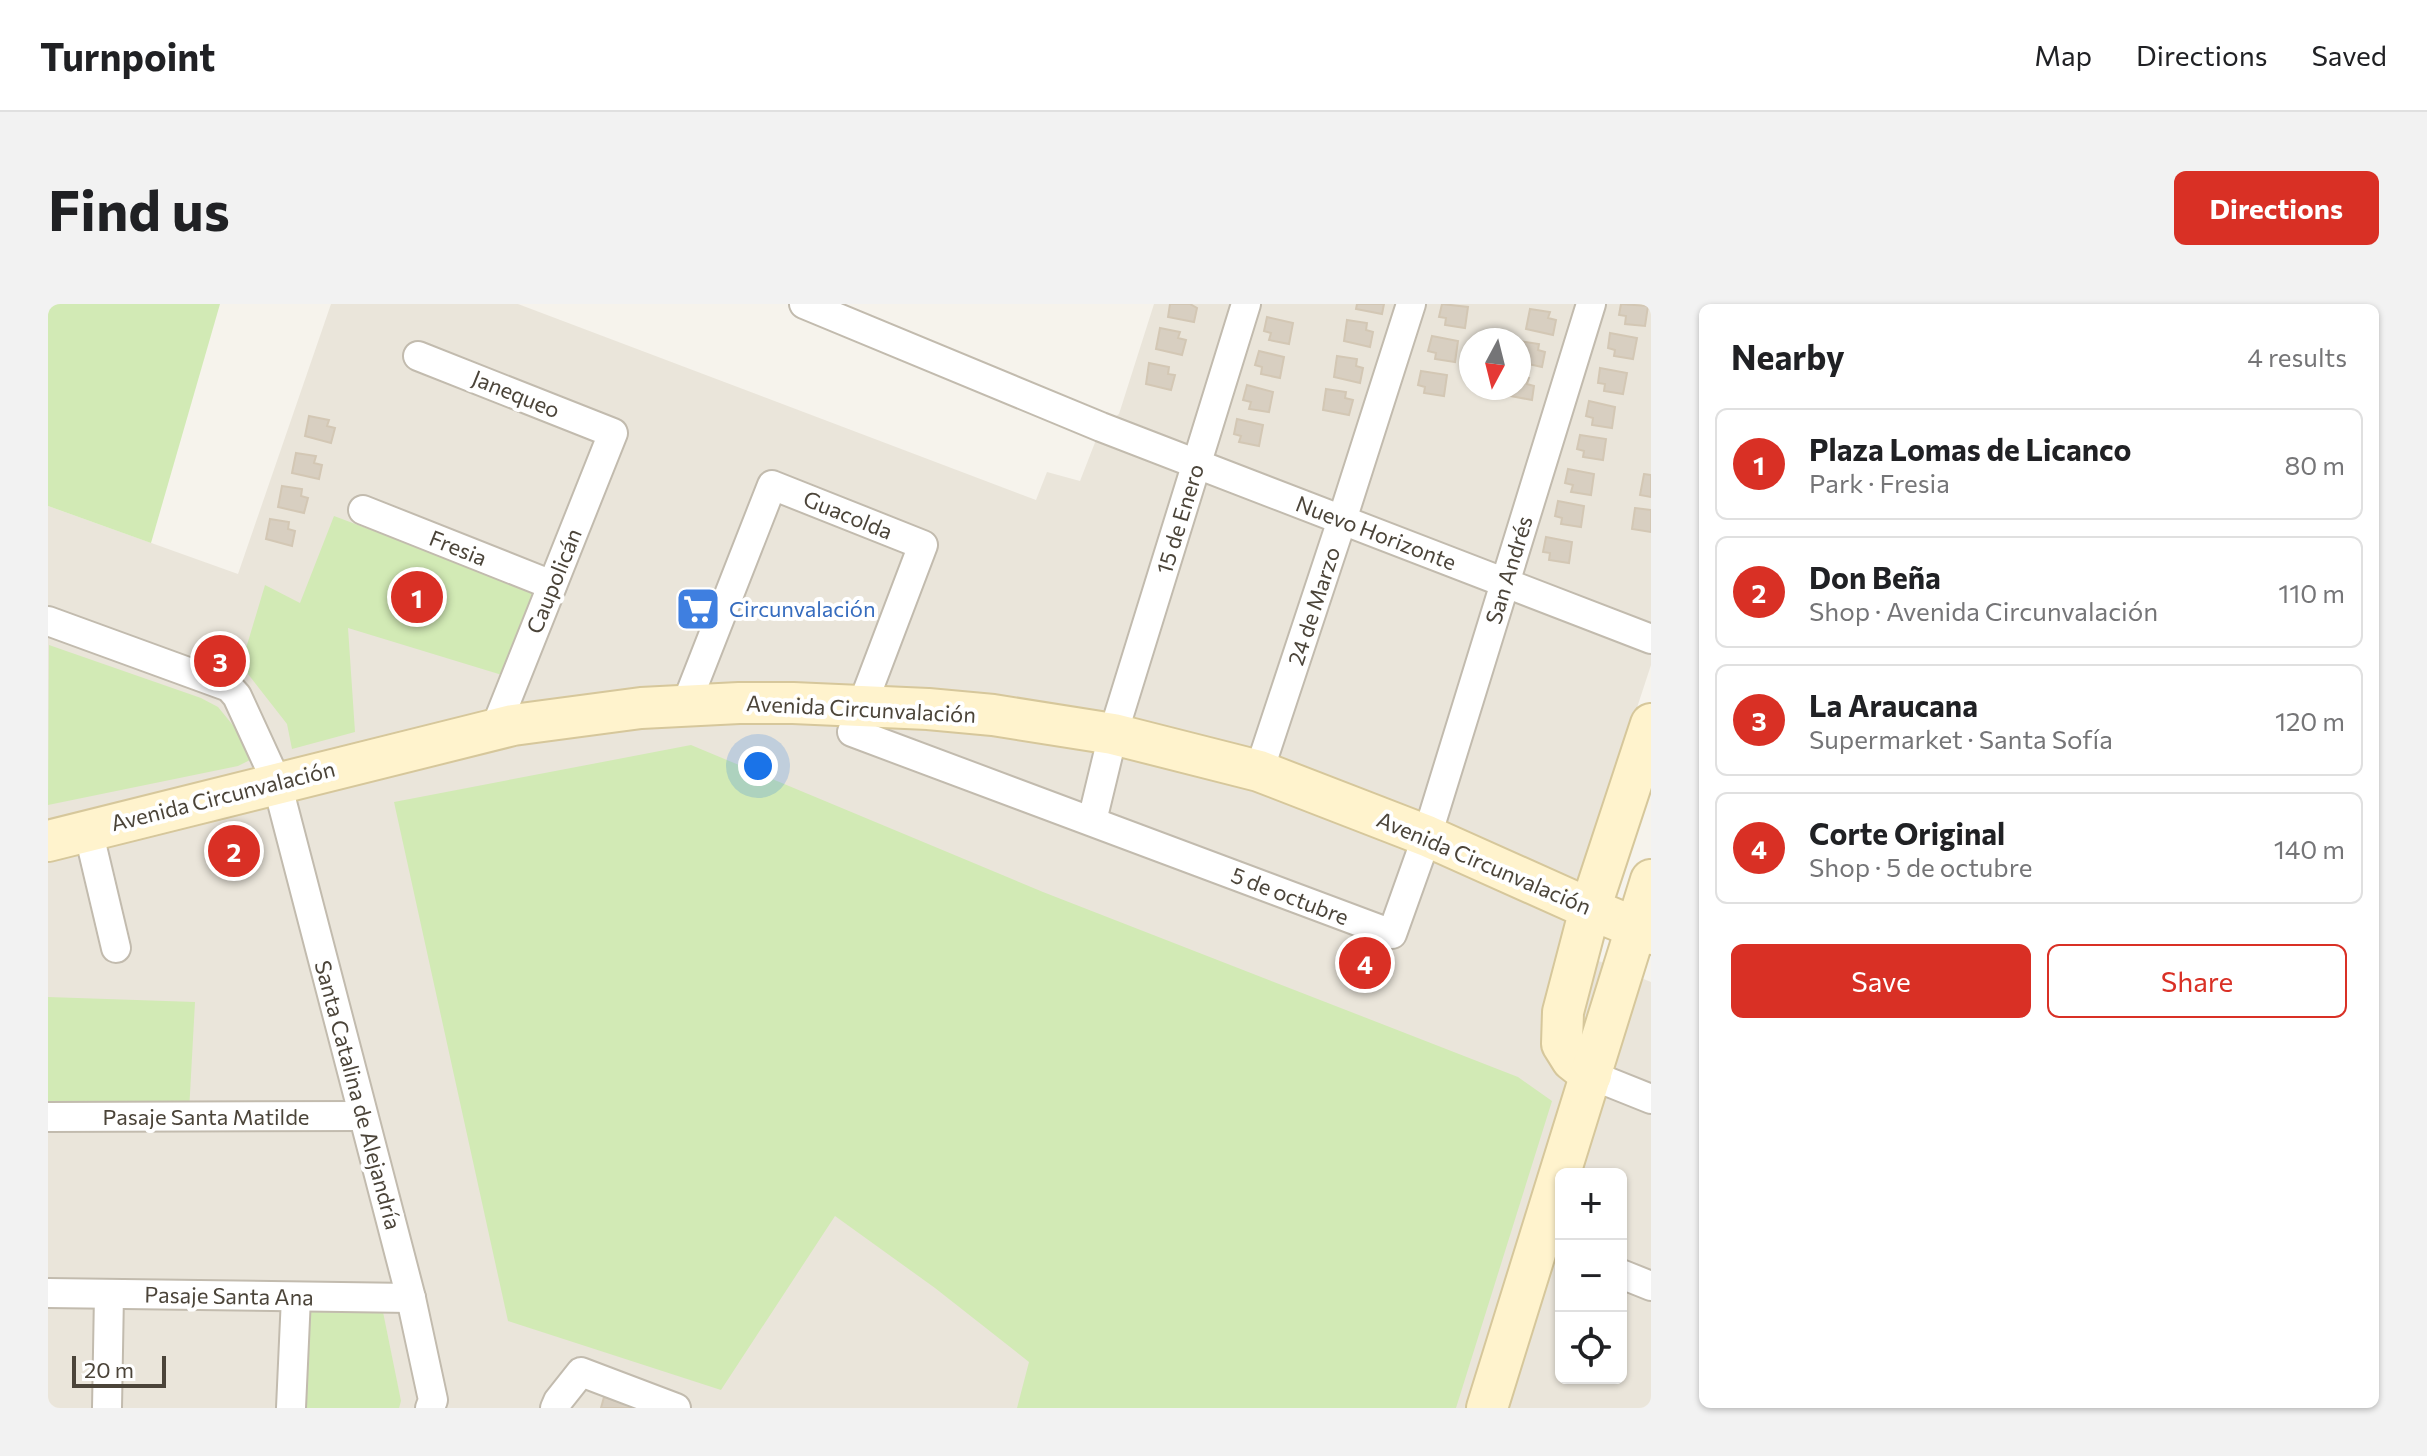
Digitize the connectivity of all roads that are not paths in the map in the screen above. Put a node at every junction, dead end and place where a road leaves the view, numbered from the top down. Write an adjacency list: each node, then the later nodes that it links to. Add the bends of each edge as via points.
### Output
1 (804, 304): 7 (street, Nuevo Horizonte)
2 (1246, 304): 7 (street, 15 de Enero)
3 (1411, 304): 9 (street, 24 de Marzo)
4 (1591, 304): 10 (street, San Andrés)
5 (418, 356): 6 (street, Janequeo)
6 (613, 433): 11 (street, Caupolicán)
7 (1197, 464): 9 (street, Nuevo Horizonte); 18 (street, 15 de Enero)
8 (363, 510): 11 (street, Fresia)
9 (1342, 520): 10 (street, Nuevo Horizonte); 19 (street, 24 de Marzo)
10 (1505, 583): 13 (street, Nuevo Horizonte); 23 (street, San Andrés)
11 (552, 585): 17 (street, Caupolicán)
12 (48, 621): 20 (street, Santa Catalina de Alejandría, via 229,687)
13 (1651, 639)
14 (685, 707): 15 (main road, Avenida Circunvalación, via 793,703); 15 (street, Guacolda, via 772,485 923,545); 17 (main road, Avenida Circunvalación, via 641,708)
15 (857, 719): 18 (main road, Avenida Circunvalación, via 993,715); 21 (street, 5 de octubre)
16 (1651, 724): 26 (main road)
17 (495, 729): 20 (main road, Avenida Circunvalación)
18 (1113, 734): 19 (main road, Avenida Circunvalación); 21 (street)
19 (1259, 771): 23 (main road, Avenida Circunvalación)
20 (277, 783): 22 (main road, Avenida Circunvalación); 31 (street, Santa Catalina de Alejandría)
21 (1092, 821): 23 (street, 5 de octubre, via 1392,934)
22 (88, 830): 24 (main road, Avenida Circunvalación); 28 (street)
23 (1427, 836): 26 (main road, Avenida Circunvalación)
24 (48, 841)
25 (1651, 880): 27 (main road)
26 (1590, 909): 27 (main road, Avenida Circunvalación); 29 (main road, via 1563,1012 1562,1044)
27 (1644, 931): 29 (main road)
28 (116, 948)
29 (1591, 1075): 30 (street); 33 (main road)
30 (1651, 1099)
31 (363, 1116): 32 (street, Pasaje Santa Matilde); 39 (street, Santa Catalina de Alejandría)
32 (48, 1117)
33 (1550, 1246): 40 (main road)
34 (1627, 1276): 35 (street)
35 (1651, 1286)
36 (48, 1293): 37 (street, Pasaje Santa Ana)
37 (109, 1294): 38 (street, Pasaje Santa Ana); 41 (street)
38 (296, 1297): 39 (street, Pasaje Santa Ana); 42 (street)
39 (411, 1298): 43 (street, Santa Catalina de Alejandría, via 433,1400)
40 (1498, 1405)
41 (107, 1408)
42 (291, 1408)
43 (430, 1408)
44 (555, 1408): 45 (street, via 581,1372)
45 (676, 1408)

